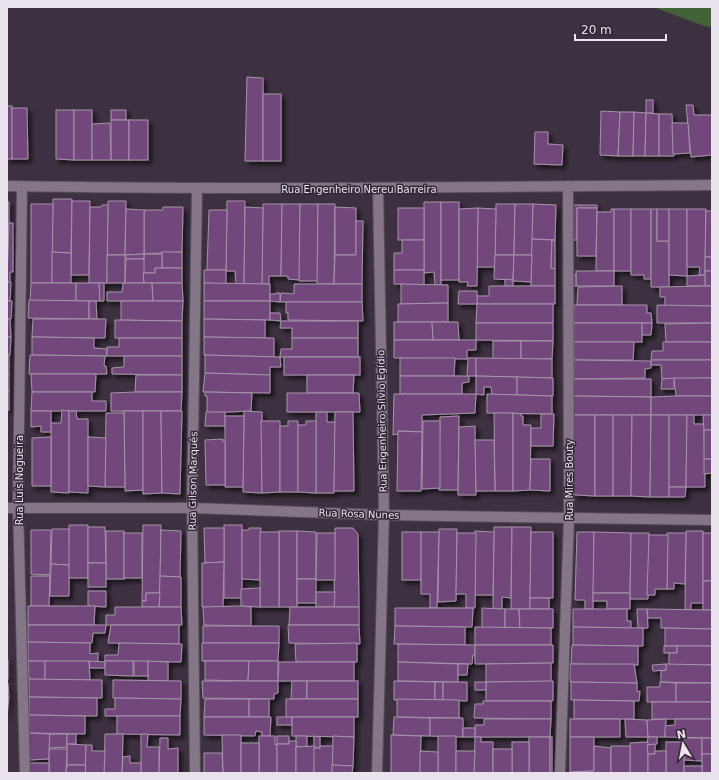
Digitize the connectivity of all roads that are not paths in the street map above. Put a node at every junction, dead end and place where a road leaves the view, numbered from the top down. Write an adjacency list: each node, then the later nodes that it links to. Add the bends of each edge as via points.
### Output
1 (712, 185): 4 (street, Rua Engenheiro Nereu Barreira)
2 (7, 186): 3 (street, Rua Engenheiro Nereu Barreira)
3 (22, 186): 5 (street, Rua Engenheiro Nereu Barreira); 8 (street, Rua Luís Nogueira)
4 (568, 186): 6 (street, Rua Engenheiro Nereu Barreira); 11 (street, Rua Mires Bouty)
5 (197, 189): 6 (street, Rua Engenheiro Nereu Barreira); 9 (street, Rua Gilson Marquês)
6 (378, 189): 10 (street, Rua Engenheiro Sílvio Egídio)
7 (7, 508): 8 (street, Rua Rosa Nunes)
8 (18, 508): 9 (street, Rua Rosa Nunes); 13 (street, Rua Luís Nogueira)
9 (192, 508): 10 (street, Rua Rosa Nunes); 14 (street, Rua Gilson Marquês)
10 (384, 515): 11 (street, Rua Rosa Nunes); 15 (street, Rua Engenheiro Sílvio Egídio)
11 (569, 518): 12 (street, Rua Rosa Nunes); 16 (street, Rua Mires Bouty)
12 (712, 520)
13 (25, 773)
14 (195, 773)
15 (377, 773)
16 (560, 773)

